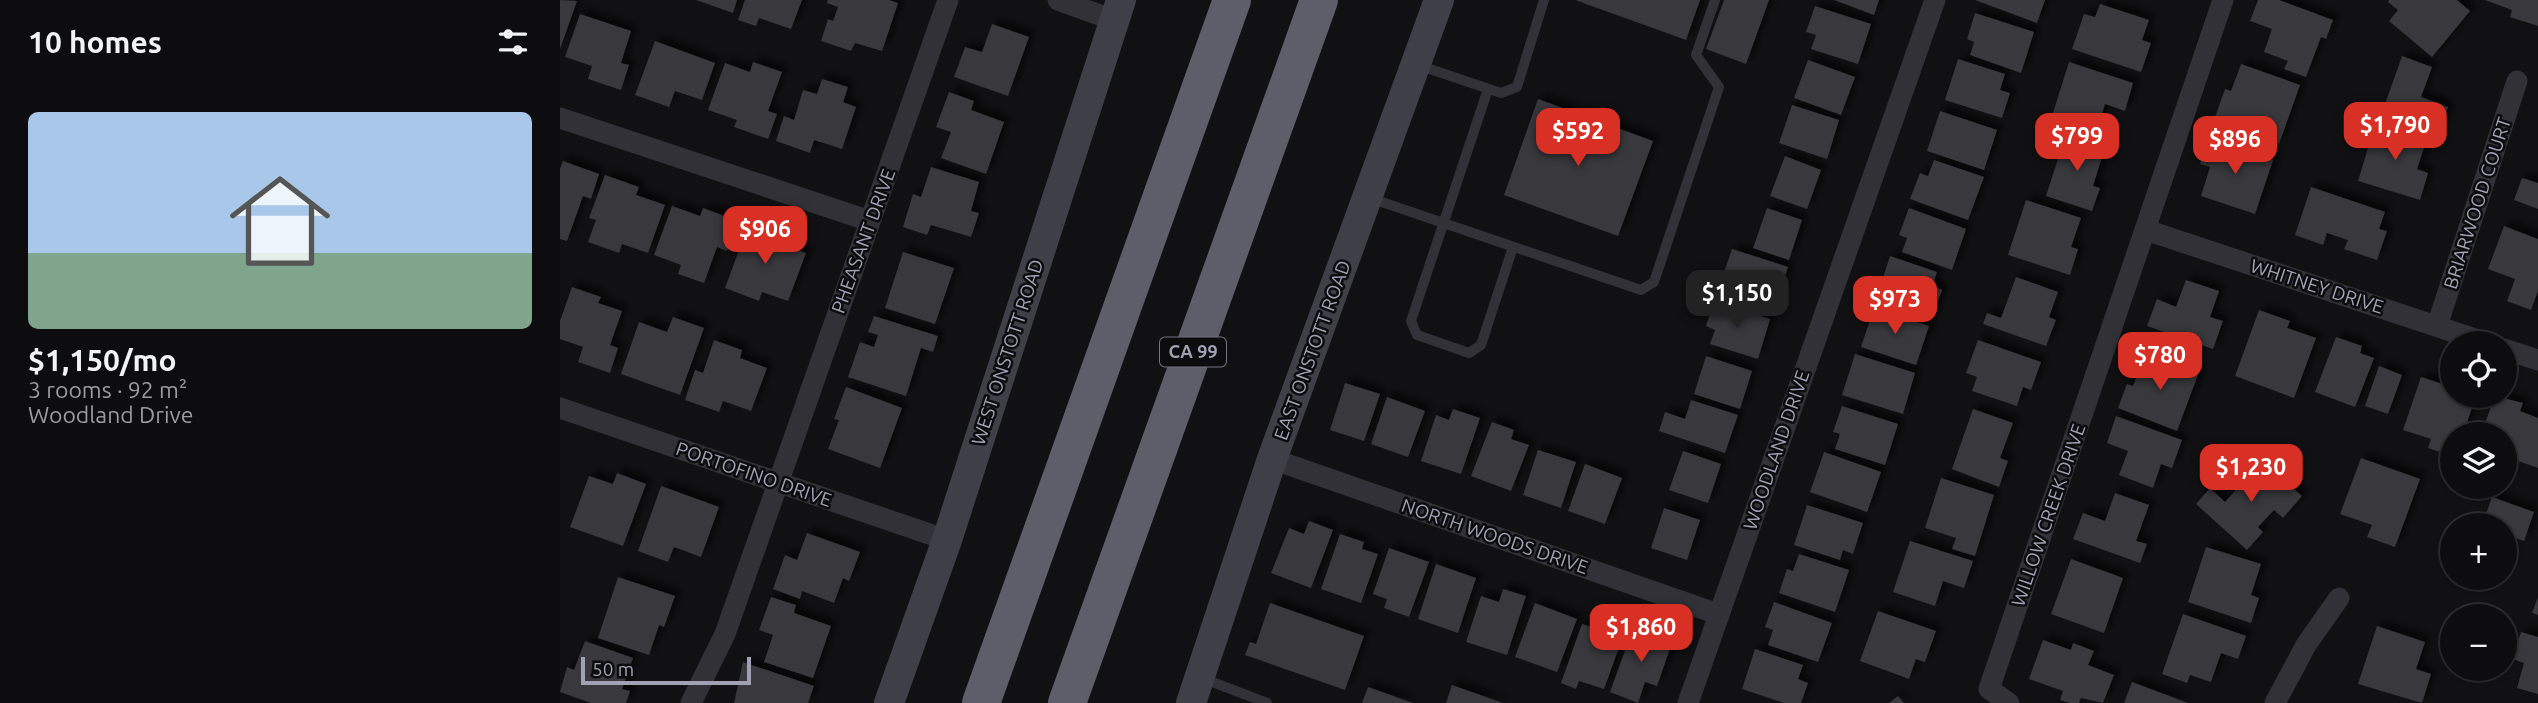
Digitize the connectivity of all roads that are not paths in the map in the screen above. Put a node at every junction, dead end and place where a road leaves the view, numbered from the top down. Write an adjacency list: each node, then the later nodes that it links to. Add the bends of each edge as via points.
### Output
1 (948, 0): 16 (street, PHEASANT DRIVE)
2 (1058, 0): 10 (street)
3 (1232, 0): 34 (highway)
4 (1319, 0): 35 (highway, CA 99)
5 (1439, 0): 11 (street, EAST ONSTOTT ROAD)
6 (1544, 0): 13 (lane, via 1517,87 1501,93)
7 (1715, 0): 19 (lane, via 1696,55 1719,87 1654,282 1641,290)
8 (1935, 0): 29 (street, WOODLAND DRIVE)
9 (2222, 0): 18 (street, WILLOW CREEK DRIVE)
10 (1118, 10): 27 (street, WEST ONSTOTT ROAD)
11 (1415, 64): 13 (lane); 15 (street, EAST ONSTOTT ROAD)
12 (2517, 81): 20 (street, BRIARWOOD COURT)
13 (1489, 89): 17 (lane)
14 (560, 118): 16 (street)
15 (1367, 197): 17 (lane); 25 (street, EAST ONSTOTT ROAD)
16 (870, 221): 26 (street, PHEASANT DRIVE)
17 (1443, 223): 19 (lane); 19 (lane, via 1411,321 1417,335 1469,353 1481,345)
18 (2146, 230): 20 (street, WHITNEY DRIVE); 37 (street, WILLOW CREEK DRIVE, via 1989,689)
19 (1513, 247)
20 (2437, 326): 21 (street, WHITNEY DRIVE)
21 (2452, 331)
22 (2517, 353): 23 (street)
23 (2538, 360)
24 (560, 408): 26 (street, PORTOFINO DRIVE)
25 (1272, 459): 29 (street, NORTH WOODS DRIVE); 30 (street, EAST ONSTOTT ROAD)
26 (777, 481): 27 (street, PORTOFINO DRIVE); 32 (street, PHEASANT DRIVE, via 725,634)
27 (947, 540): 33 (street, WEST ONSTOTT ROAD)
28 (2339, 598): 38 (street, via 2306,645)
29 (1718, 614): 36 (street, WOODLAND DRIVE)
30 (1195, 690): 31 (lane)
31 (1262, 702)
32 (691, 703)
33 (889, 703)
34 (981, 703)
35 (1067, 703)
36 (1688, 703)
37 (2009, 703)
38 (2275, 703)

